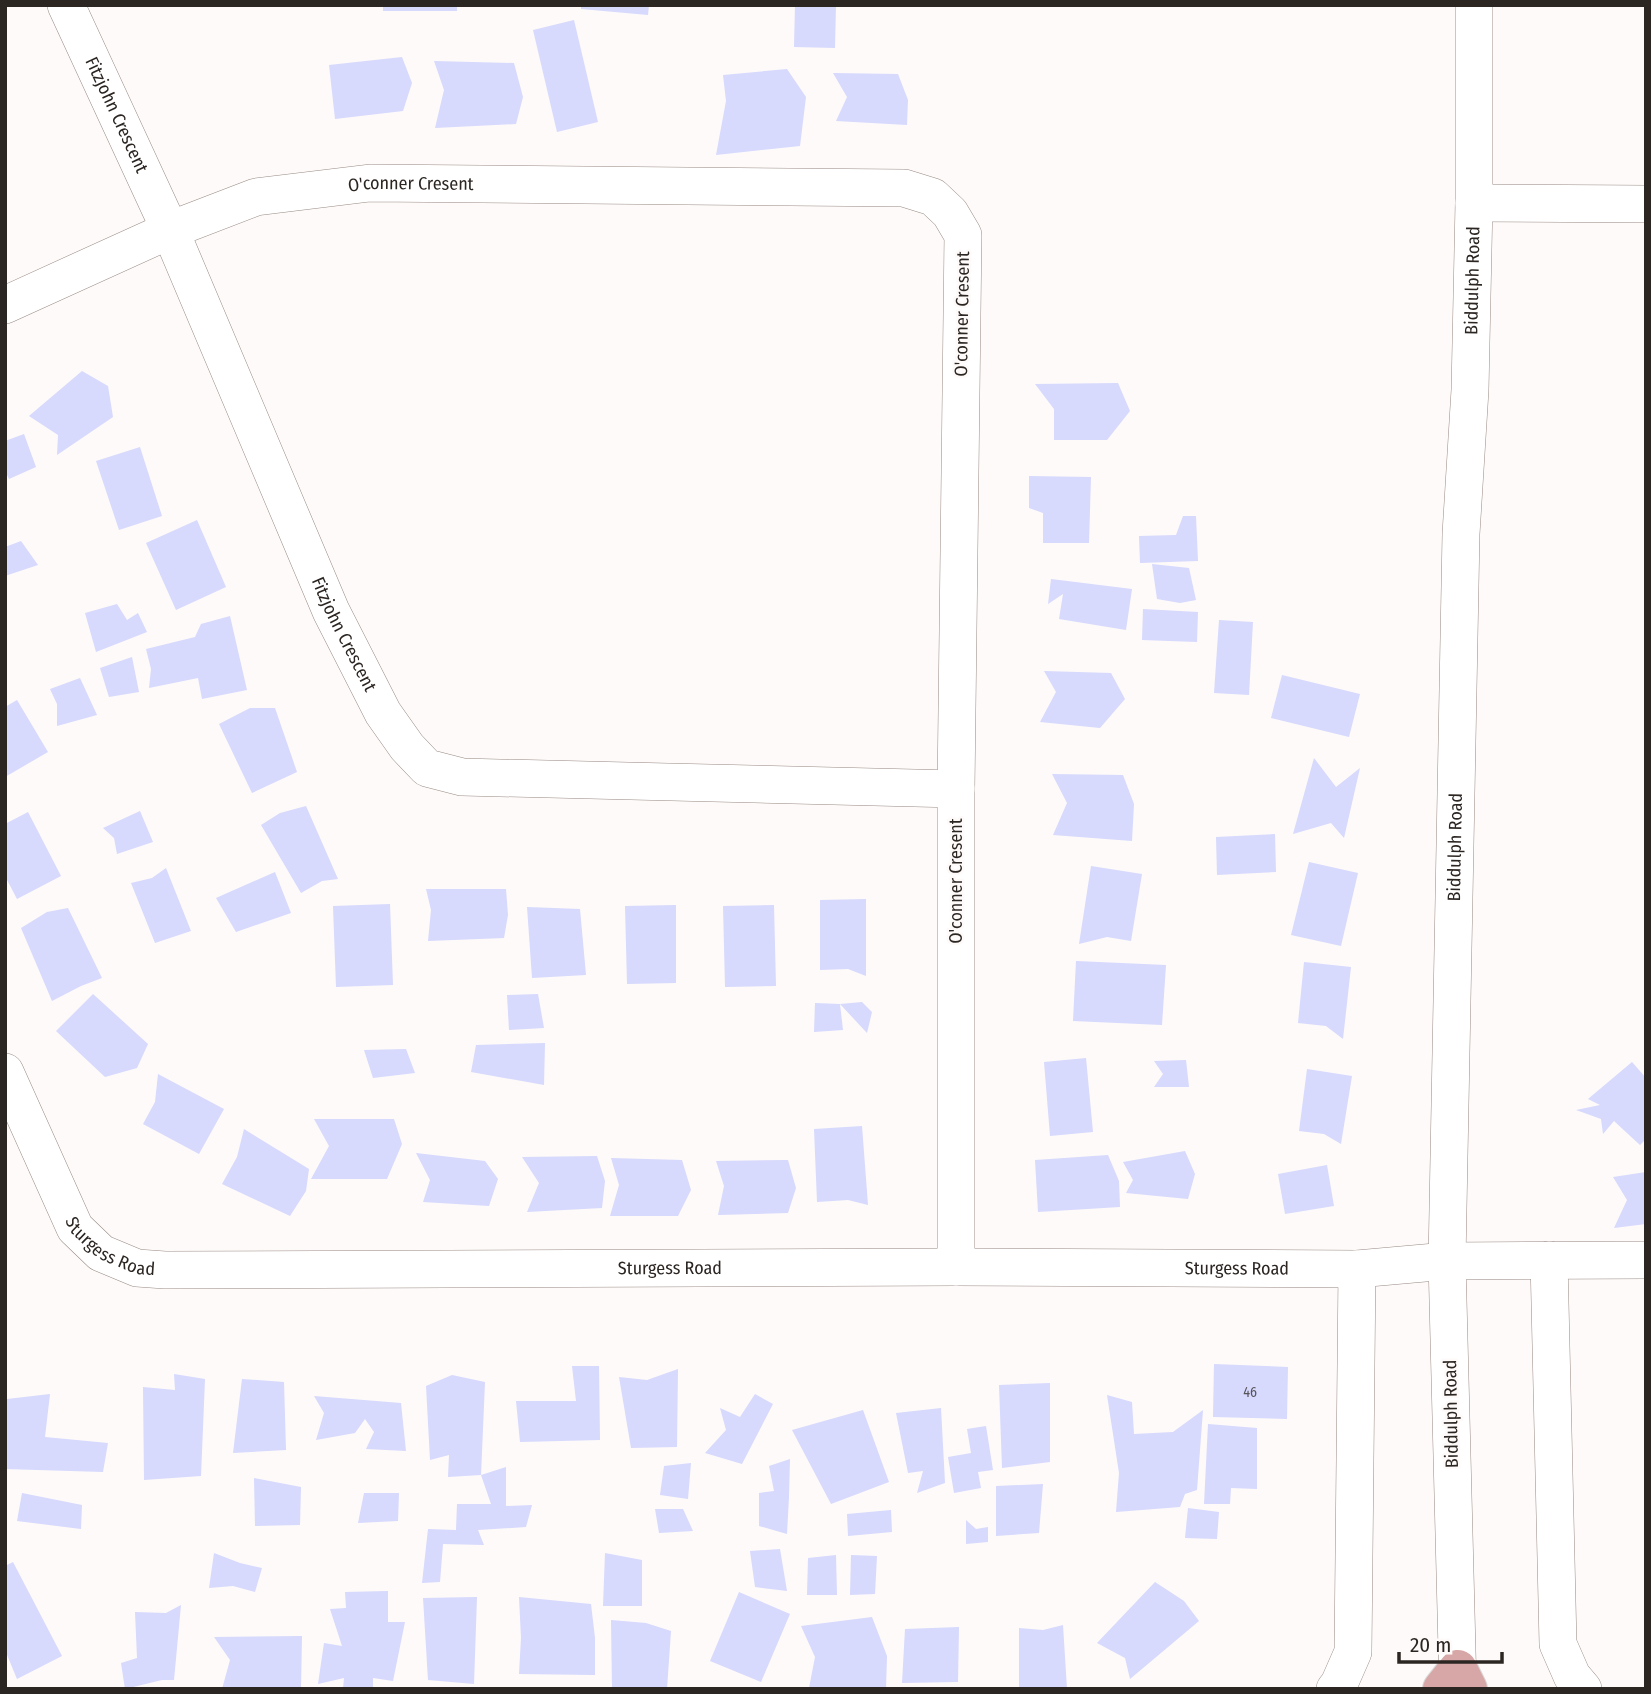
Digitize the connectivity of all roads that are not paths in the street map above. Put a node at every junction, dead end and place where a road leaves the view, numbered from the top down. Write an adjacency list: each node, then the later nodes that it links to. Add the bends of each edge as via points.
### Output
1 (66, 5): 5 (street, Fitzjohn Crescent)
2 (1474, 5): 3 (street, Biddulph Road)
3 (1474, 203): 4 (street); 11 (street, Biddulph Road, via 1461,534)
4 (1646, 204)
5 (170, 230): 6 (street, O'conner Cresent); 7 (street, Fitzjohn Crescent, via 331,611 383,713 427,768 462,777); 7 (street, O'conner Cresent, via 256,197 370,183 904,188 933,197 963,234)
6 (5, 304)
7 (956, 789): 12 (street, O'conner Cresent)
8 (5, 1072): 12 (street, Sturgess Road, via 75,1228 101,1253 137,1268)
9 (1549, 1260): 10 (street, Sturgess Road); 11 (street, Sturgess Road); 16 (street, via 1559,1644 1572,1676)
10 (1646, 1260)
11 (1447, 1261): 13 (street, Sturgess Road); 14 (street, Biddulph Road)
12 (956, 1267): 13 (street, Sturgess Road)
13 (1357, 1269): 15 (street, via 1353,1652)
14 (1456, 1684)
15 (1335, 1689)
16 (1583, 1689)

